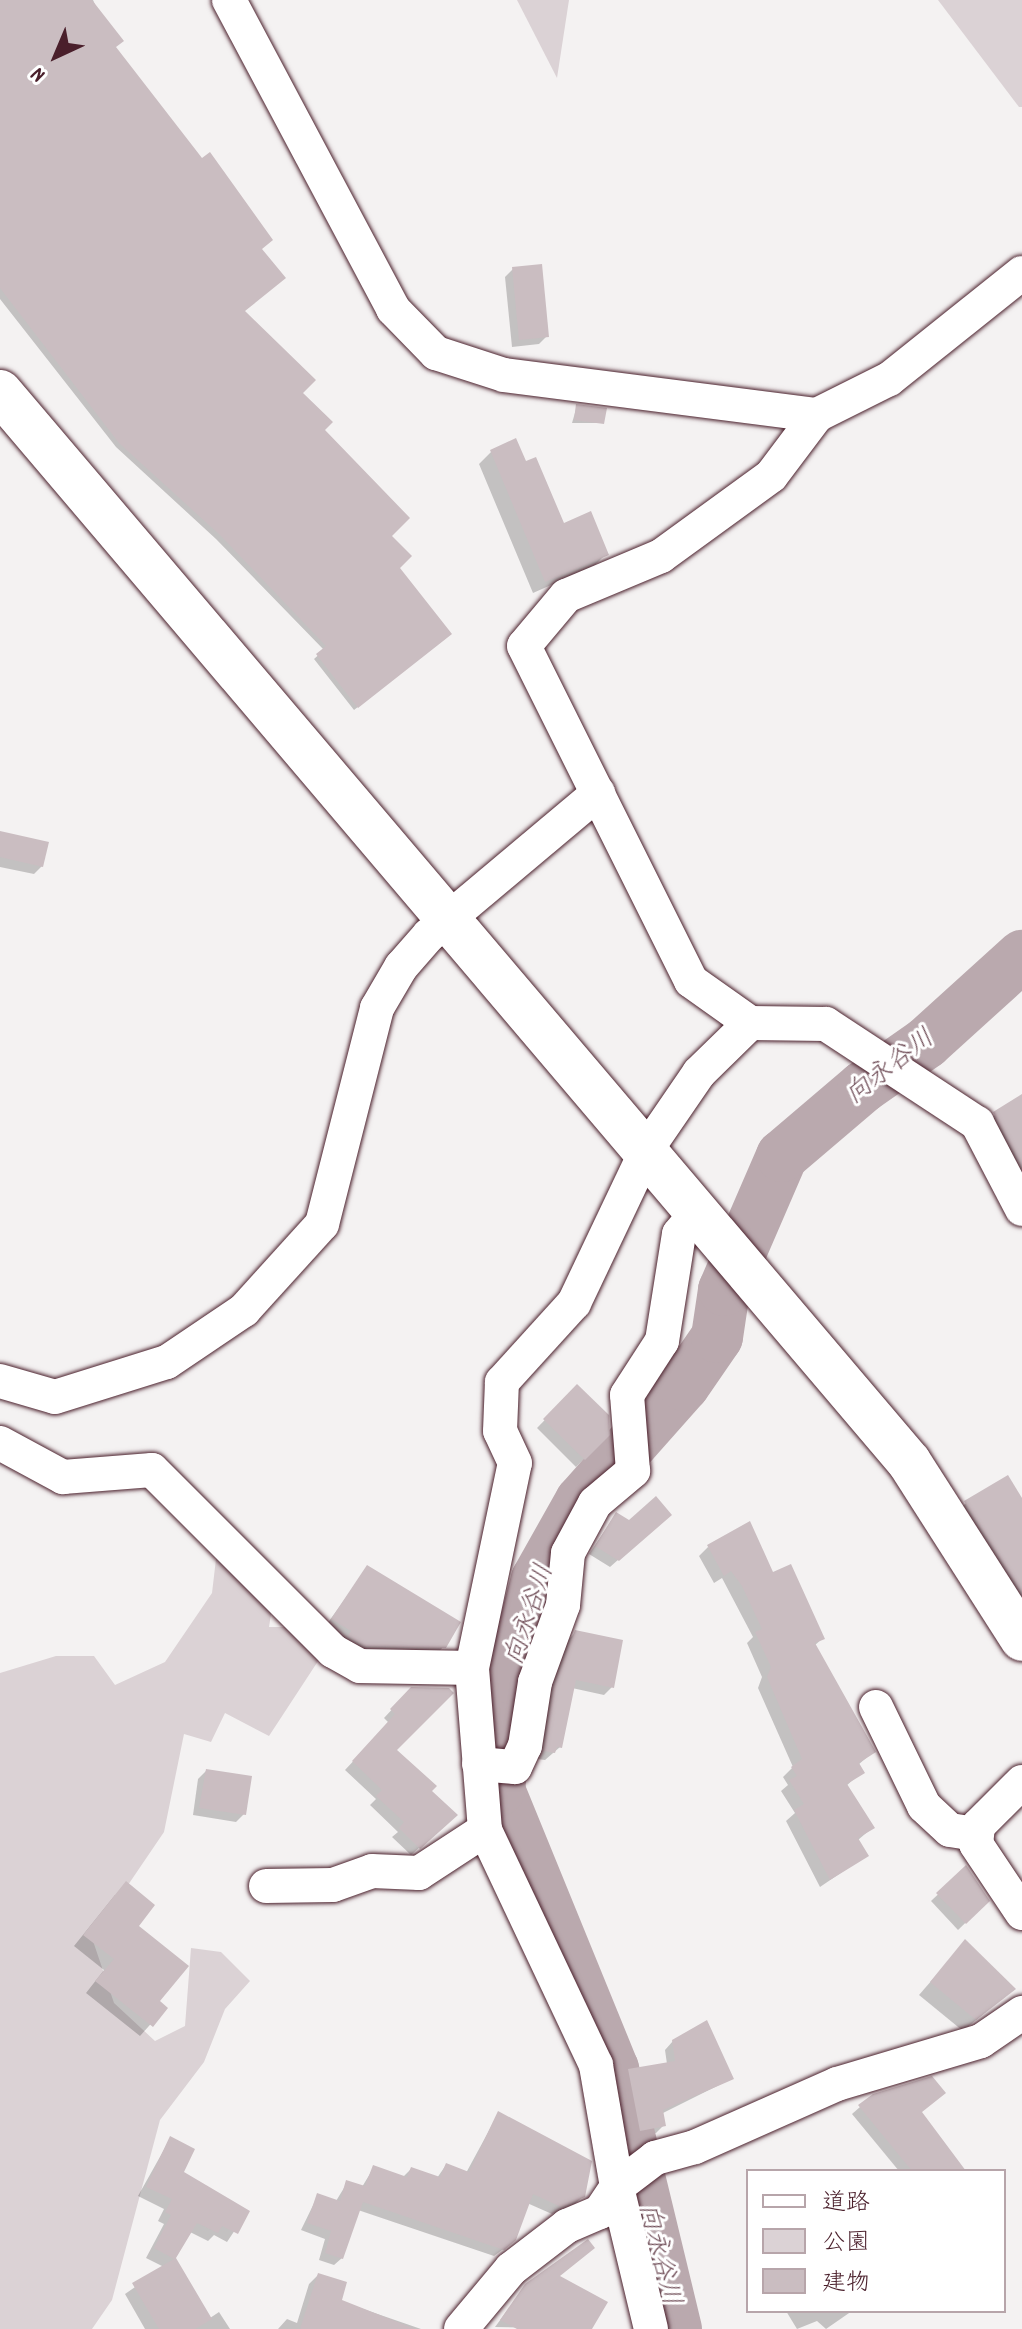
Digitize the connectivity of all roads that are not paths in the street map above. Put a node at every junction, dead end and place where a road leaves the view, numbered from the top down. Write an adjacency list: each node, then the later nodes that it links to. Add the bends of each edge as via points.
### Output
1 (229, 0): 4 (street, via 393,309 436,353 504,375)
2 (1022, 273): 4 (street, via 889,379)
3 (0, 392): 6 (street)
4 (817, 415): 5 (street, via 771,476 661,556 566,596 524,646)
5 (598, 793): 6 (street); 7 (street, via 691,981)
6 (451, 917): 8 (street); 11 (street, via 401,967 377,1008 322,1224 244,1310 167,1362 55,1397)
7 (750, 1023): 8 (street, via 699,1073); 9 (street, via 826,1024 977,1123)
8 (647, 1149): 10 (street); 14 (street, via 574,1303 502,1382 500,1431 515,1463)
9 (1022, 1209)
10 (703, 1214): 13 (street, via 909,1462); 16 (street, via 679,1234 662,1341 627,1395 633,1471 595,1503 568,1553 563,1605 535,1682 525,1746 515,1767)
11 (0, 1381)
12 (0, 1443): 14 (street, via 63,1477 152,1470 333,1651 360,1666)
13 (1022, 1639)
14 (472, 1668): 16 (street)
15 (876, 1707): 19 (street, via 924,1806 950,1830)
16 (479, 1764): 18 (street)
17 (1022, 1782): 19 (street)
18 (485, 1830): 20 (street, via 419,1873 372,1871 333,1885); 23 (street, via 596,2065)
19 (976, 1834): 21 (street, via 976,1844)
20 (266, 1886)
21 (1022, 1913)
22 (1022, 2013): 23 (street, via 981,2041 837,2084 695,2147 655,2158)
23 (617, 2187): 24 (street, via 600,2212 567,2226 511,2269); 25 (street)
24 (461, 2329)
25 (651, 2329)

